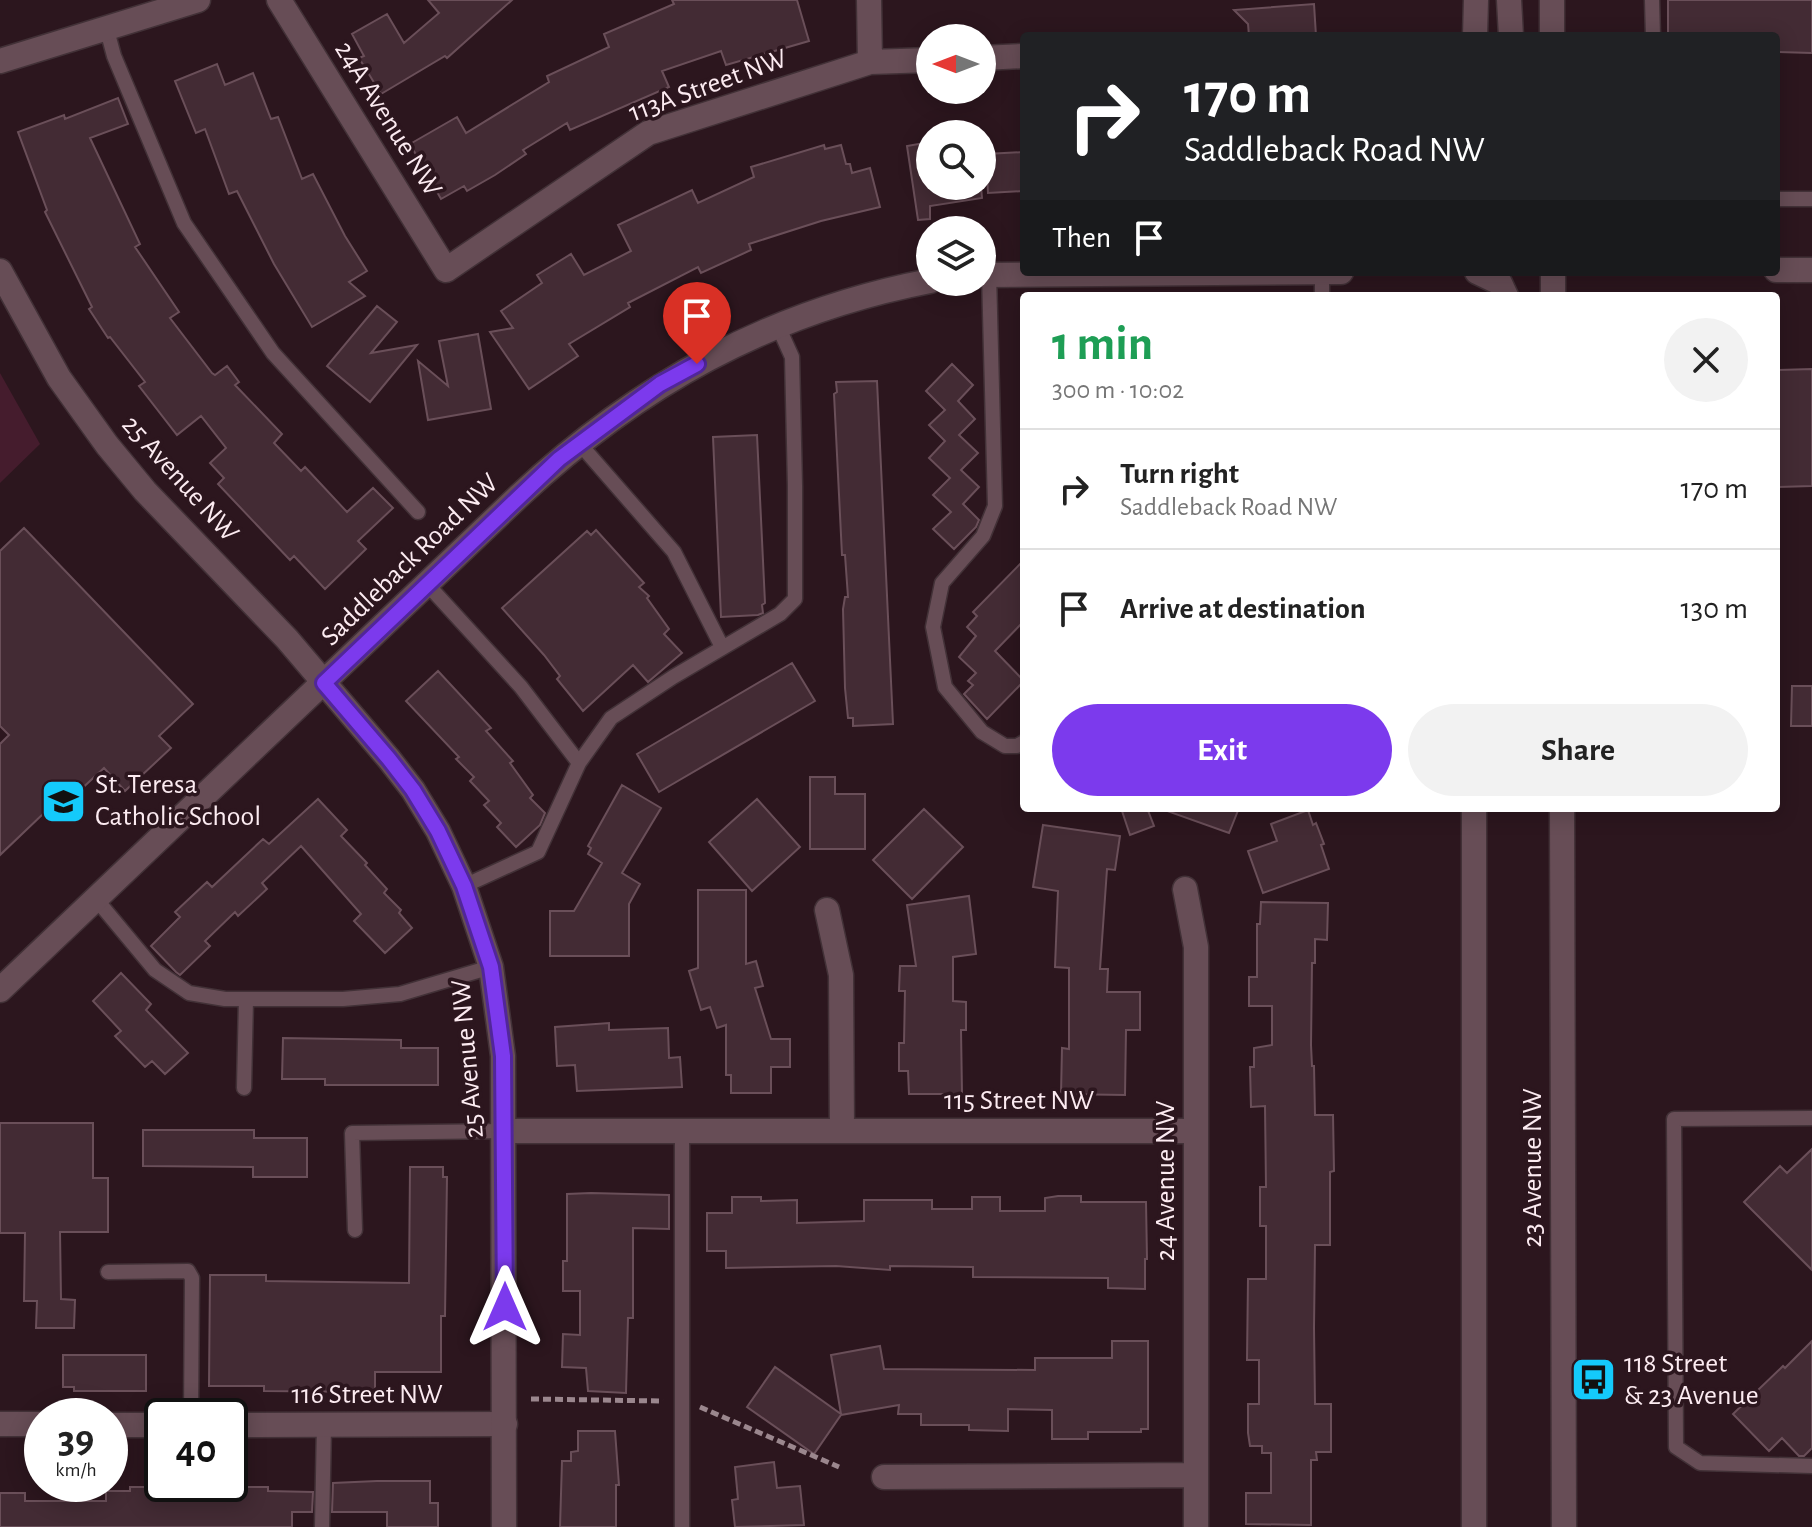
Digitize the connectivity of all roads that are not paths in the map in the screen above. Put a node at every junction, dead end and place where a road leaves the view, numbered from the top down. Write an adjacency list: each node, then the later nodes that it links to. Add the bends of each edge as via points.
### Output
1 (198, 0): 8 (street)
2 (279, 0): 20 (street, 24A Avenue NW)
3 (869, 0): 17 (street)
4 (1476, 0): 9 (street)
5 (1509, 0): 10 (street)
6 (1552, 0): 11 (street)
7 (1652, 0): 12 (lane)
8 (107, 30): 16 (street); 32 (lane, via 184,223 273,353)
9 (1475, 32)
10 (1511, 32)
11 (1552, 32)
12 (1653, 32)
13 (1020, 56): 14 (street)
14 (996, 57)
15 (916, 60): 17 (street, 113A Street NW)
16 (0, 61)
17 (870, 62): 20 (street, 113A Street NW, via 648,133)
18 (1780, 199): 19 (lane)
19 (1812, 199)
20 (446, 270)
21 (1780, 270): 22 (street)
22 (1812, 270)
23 (0, 271): 35 (street, 25 Avenue NW, via 59,378 107,445)
24 (996, 275): 25 (street)
25 (1020, 275)
26 (1485, 276): 28 (street, via 1500,283)
27 (916, 284): 30 (street, Saddleback Road NW)
28 (1504, 292)
29 (987, 296): 36 (lane, via 995,506 983,536 942,583 933,627 945,687 982,732 1005,746)
30 (778, 326): 31 (street, Saddleback Road NW, via 660,384); 34 (lane, via 792,357 795,599 780,614)
31 (579, 443): 33 (street, Saddleback Road NW); 34 (lane, via 674,552)
32 (418, 512)
33 (427, 584): 35 (street, Saddleback Road NW); 37 (lane, via 521,687)
34 (722, 647): 37 (lane, via 611,718)
35 (324, 683): 40 (street, 25 Avenue NW, via 413,790); 42 (street, Saddleback Road NW)
36 (1020, 744)
37 (579, 763): 40 (lane, via 538,852)
38 (1474, 812): 68 (street)
39 (1562, 812): 69 (street, 23 Avenue NW)
40 (464, 886): 44 (street, 25 Avenue NW)
41 (1185, 889): 52 (street, 24 Avenue NW, via 1196,935)
42 (96, 899): 45 (street, Saddleback Road NW); 46 (lane, via 155,970 178,986 189,993)
43 (827, 910): 51 (street, via 841,975)
44 (491, 967): 46 (lane, via 400,994); 49 (street, 25 Avenue NW, via 503,1056)
45 (0, 990)
46 (246, 999): 47 (lane)
47 (244, 1088)
48 (1812, 1118): 61 (lane, via 1674,1119 1674,1135 1676,1447 1700,1463)
49 (505, 1131): 50 (street, 115 Street NW); 53 (lane, via 352,1133); 58 (street, 25 Avenue NW)
50 (682, 1131): 51 (street, 115 Street NW); 66 (lane)
51 (842, 1131): 52 (street, 115 Street NW)
52 (1196, 1131): 62 (street, 24 Avenue NW)
53 (355, 1230)
54 (108, 1272): 55 (lane, via 188,1271)
55 (191, 1398)
56 (0, 1424): 57 (street)
57 (24, 1424)
58 (505, 1424): 60 (street, 116 Street NW); 65 (street, 25 Avenue NW)
59 (248, 1425): 60 (street, 116 Street NW)
60 (324, 1425): 64 (lane)
61 (1812, 1466)
62 (1196, 1475): 63 (street); 67 (street, 24 Avenue NW)
63 (884, 1477)
64 (322, 1527)
65 (504, 1527)
66 (682, 1527)
67 (1196, 1527)
68 (1474, 1527)
69 (1564, 1527)

